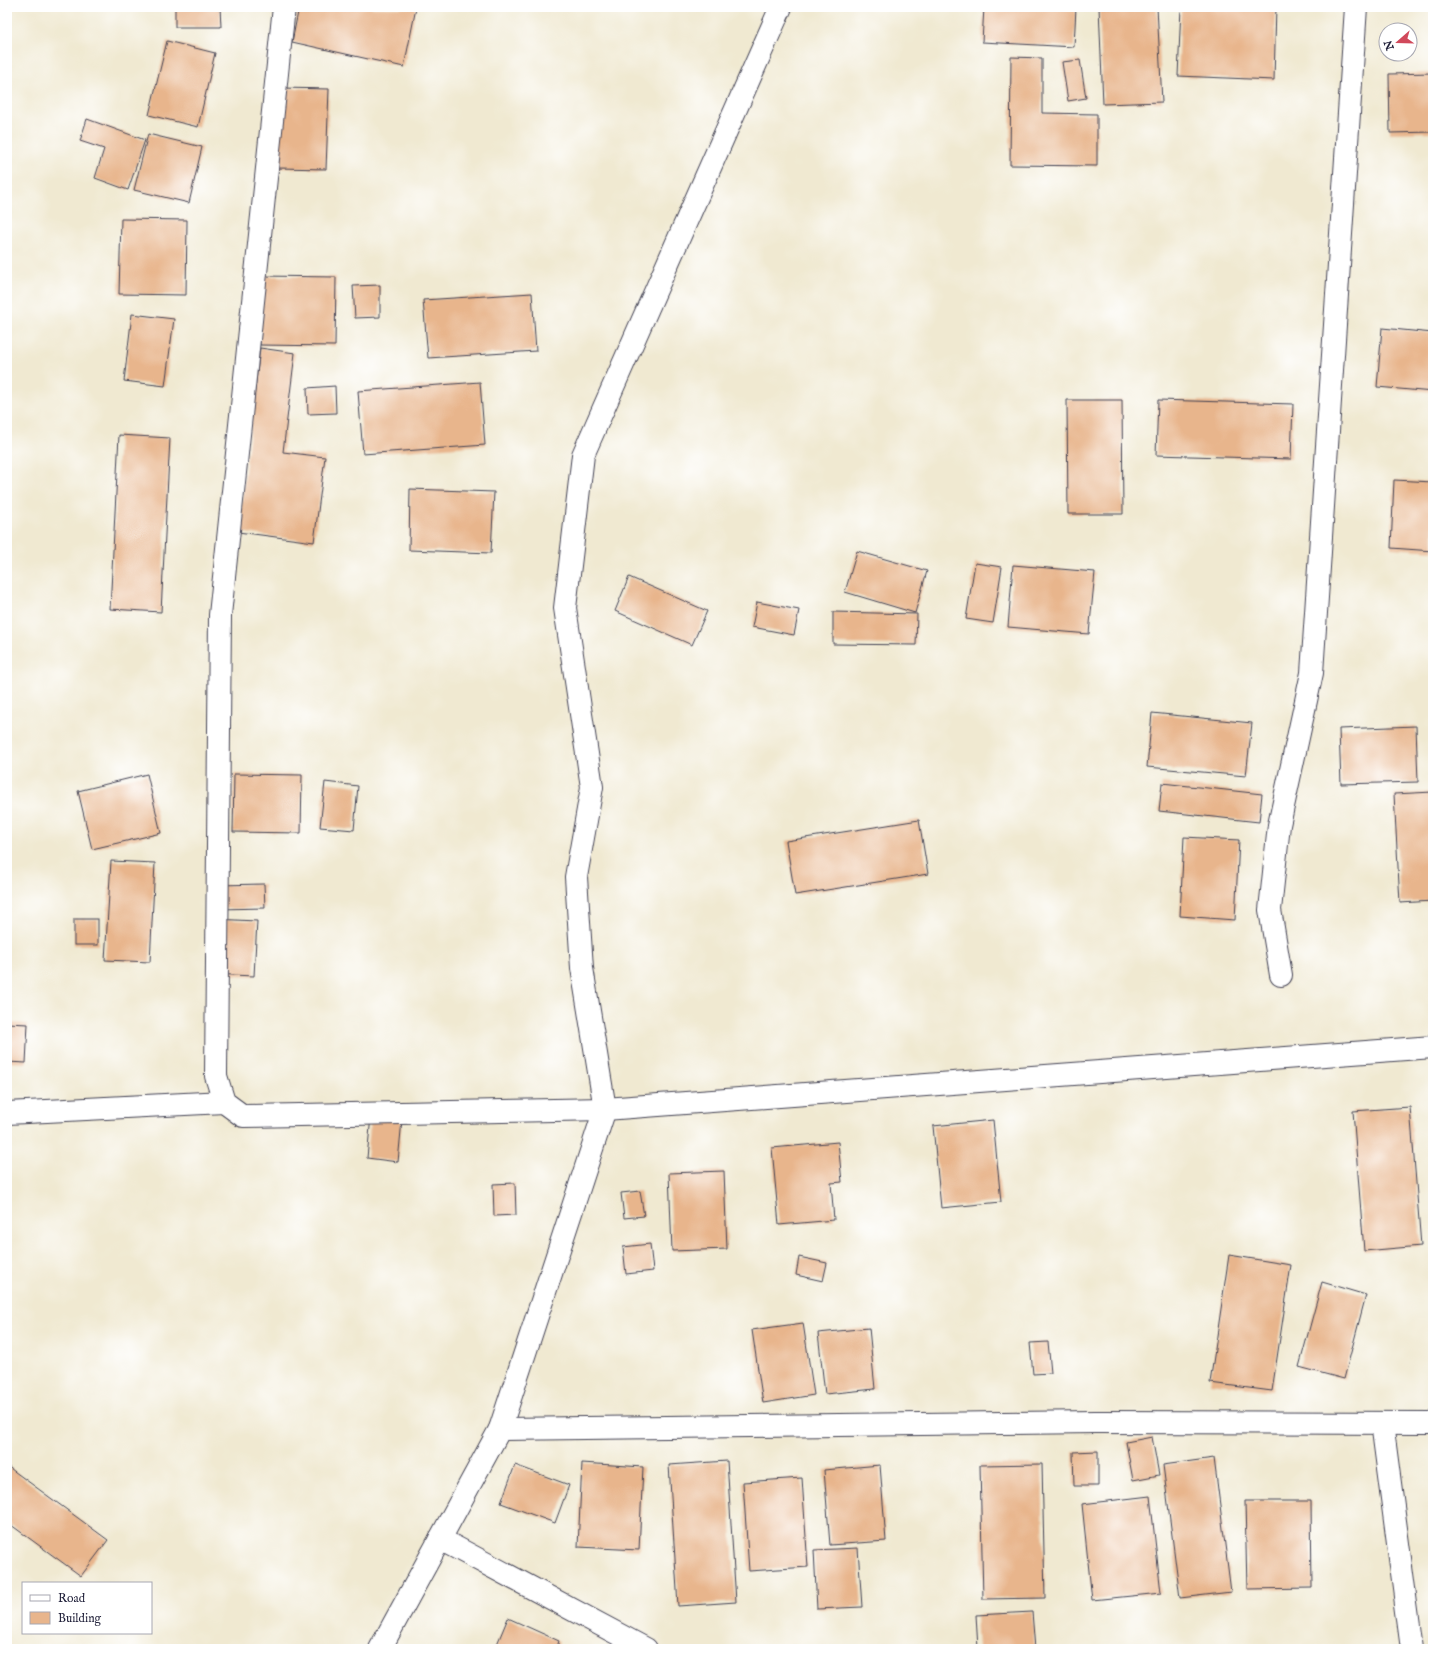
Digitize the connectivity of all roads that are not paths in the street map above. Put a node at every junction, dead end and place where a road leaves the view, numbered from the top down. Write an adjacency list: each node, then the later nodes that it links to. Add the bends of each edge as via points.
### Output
1 (284, 7): 6 (street, via 220,614 216,1076)
2 (781, 7): 7 (street, via 583,455 565,608 592,787 576,877 582,968)
3 (1356, 7): 4 (street, via 1312,673 1279,825 1270,910)
4 (1281, 975)
5 (1433, 1047): 7 (street)
6 (224, 1102): 7 (street, via 243,1116); 8 (street)
7 (605, 1109): 11 (street)
8 (7, 1114)
9 (1433, 1423): 10 (street)
10 (1382, 1424): 11 (street, via 1096,1422); 15 (street)
11 (500, 1429): 12 (street)
12 (440, 1539): 13 (street); 14 (street)
13 (380, 1649)
14 (646, 1649)
15 (1412, 1649)

